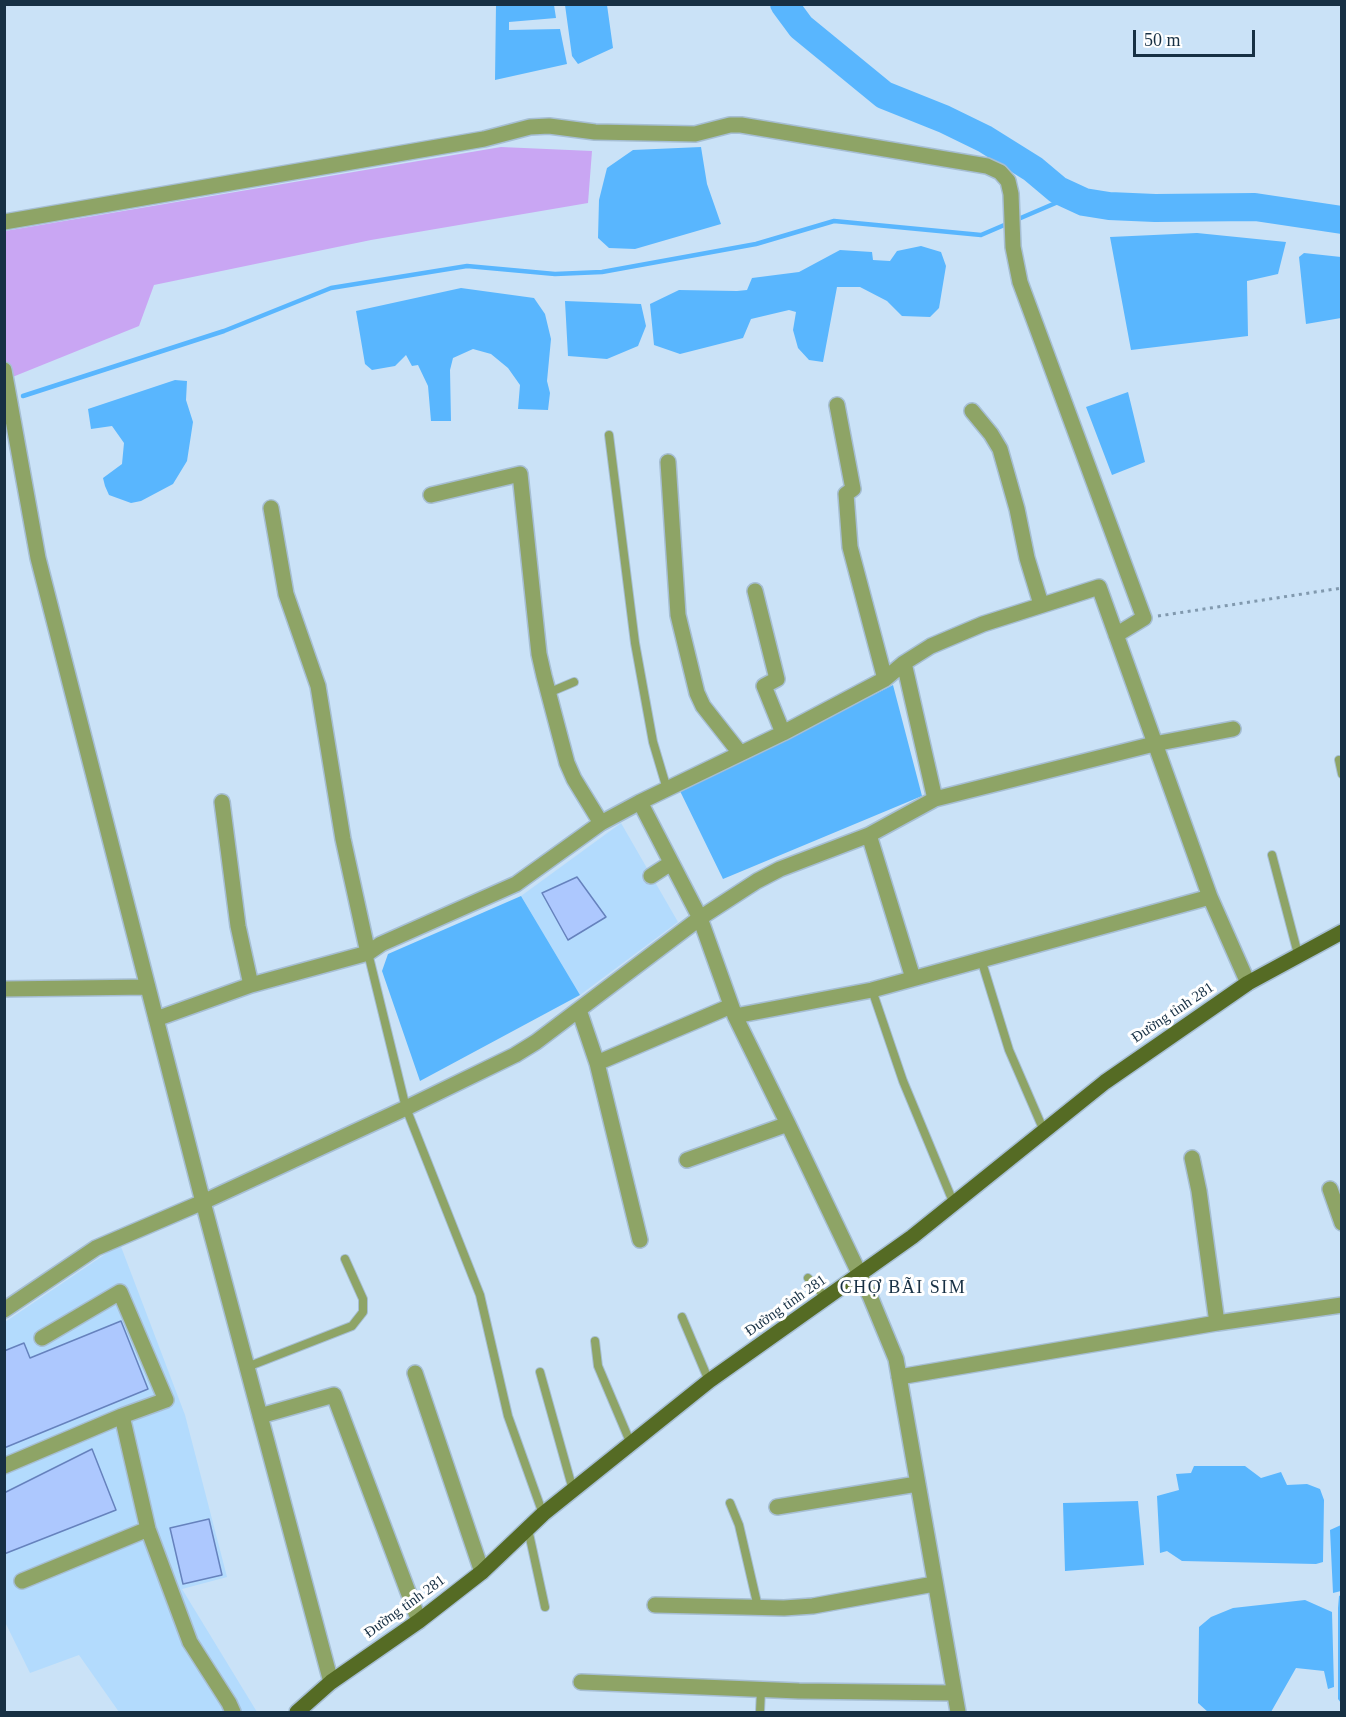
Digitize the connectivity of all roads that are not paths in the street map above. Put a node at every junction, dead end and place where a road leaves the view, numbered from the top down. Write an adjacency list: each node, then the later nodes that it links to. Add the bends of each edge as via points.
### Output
1 (4, 222): 11 (street, via 484,139 530,127 696,134 741,125 987,166 1008,181 1014,257 1020,282 1144,618)
2 (4, 370): 40 (street, via 38,558)
3 (837, 405): 13 (street, via 853,489 846,494 851,555)
4 (972, 411): 10 (street, via 1000,449)
5 (609, 435): 22 (lane, via 635,643 653,742)
6 (668, 462): 19 (street, via 676,596 697,693)
7 (431, 495): 15 (street, via 520,474 539,654)
8 (271, 508): 34 (street, via 286,594 318,686 343,839)
9 (755, 591): 17 (street, via 777,679 764,686)
10 (1041, 604): 11 (street, via 1099,587); 12 (street, via 931,646)
11 (1116, 635): 18 (street)
12 (904, 663): 13 (street); 23 (street)
13 (885, 679): 17 (street)
14 (574, 682): 15 (lane)
15 (548, 693): 26 (street, via 570,771)
16 (1233, 729): 18 (street)
17 (783, 733): 19 (street)
18 (1154, 744): 23 (street); 31 (street)
19 (740, 753): 22 (street)
20 (1339, 760): 21 (lane)
21 (1341, 774)
22 (667, 789): 25 (street)
23 (935, 799): 27 (street)
24 (222, 802): 39 (street, via 238,926)
25 (640, 802): 26 (street); 29 (street)
26 (602, 823): 34 (street, via 516,884)
27 (869, 835): 32 (street, via 780,869); 37 (street)
28 (1272, 855): 35 (lane)
29 (671, 863): 30 (street); 32 (street)
30 (651, 876)
31 (1210, 897): 36 (street); 38 (street)
32 (700, 918): 43 (street); 44 (street)
33 (1341, 932): 35 (main road, Đường tỉnh 281)
34 (368, 953): 39 (street); 47 (lane)
35 (1298, 954): 38 (main road, Đường tỉnh 281)
36 (981, 960): 37 (street); 49 (lane, via 1010,1050)
37 (913, 978): 42 (street)
38 (1248, 984): 49 (main road, Đường tỉnh 281, via 1105,1082)
39 (251, 985): 45 (street)
40 (148, 987): 41 (street); 45 (street)
41 (4, 989)
42 (872, 990): 44 (street); 54 (lane, via 903,1081)
43 (579, 1010): 46 (street); 47 (street, via 515,1055)
44 (733, 1011): 46 (street); 48 (street)
45 (156, 1019): 53 (street)
46 (597, 1063): 56 (street)
47 (406, 1108): 53 (street); 80 (lane, via 480,1295 508,1416)
48 (788, 1124): 51 (street); 58 (street)
49 (1044, 1131): 54 (main road, Đường tỉnh 281)
50 (1192, 1158): 64 (street)
51 (687, 1160)
52 (1330, 1189): 55 (street)
53 (203, 1202): 62 (street, via 96,1248); 67 (street)
54 (954, 1205): 58 (main road, Đường tỉnh 281)
55 (1341, 1222)
56 (640, 1240)
57 (345, 1259): 67 (lane, via 363,1299 363,1312 352,1326)
58 (859, 1276): 60 (main road, Đường tỉnh 281); 70 (street, via 896,1359)
59 (808, 1278): 60 (lane)
60 (828, 1299): 71 (main road, Đường tỉnh 281)
61 (1341, 1305): 64 (street)
62 (4, 1310)
63 (682, 1317): 71 (lane)
64 (1217, 1323): 70 (street)
65 (42, 1338): 72 (street, via 120,1292 166,1400)
66 (595, 1341): 74 (lane, via 598,1366)
67 (247, 1367): 73 (street)
68 (540, 1372): 77 (lane)
69 (415, 1373): 83 (street)
70 (899, 1377): 76 (street)
71 (709, 1382): 74 (main road, Đường tỉnh 281)
72 (122, 1416): 75 (street); 81 (street)
73 (260, 1416): 89 (street, via 334,1395); 90 (street)
74 (631, 1444): 77 (main road, Đường tỉnh 281)
75 (4, 1466)
76 (917, 1484): 79 (street); 85 (street)
77 (573, 1490): 80 (main road, Đường tỉnh 281)
78 (730, 1503): 88 (lane)
79 (777, 1507)
80 (543, 1514): 82 (main road, Đường tỉnh 281)
81 (148, 1528): 84 (street); 94 (street, via 190,1642)
82 (528, 1528): 83 (main road, Đường tỉnh 281); 87 (lane)
83 (482, 1572): 89 (main road, Đường tỉnh 281)
84 (22, 1581)
85 (934, 1584): 88 (street, via 813,1606); 93 (street)
86 (655, 1605): 88 (street)
87 (545, 1606)
88 (758, 1607)
89 (418, 1621): 90 (main road, Đường tỉnh 281)
90 (331, 1682): 95 (main road, Đường tỉnh 281)
91 (581, 1682): 92 (street)
92 (761, 1690): 93 (street); 96 (lane)
93 (954, 1693): 97 (street)
94 (233, 1713)
95 (297, 1713)
96 (760, 1713)
97 (958, 1713)

